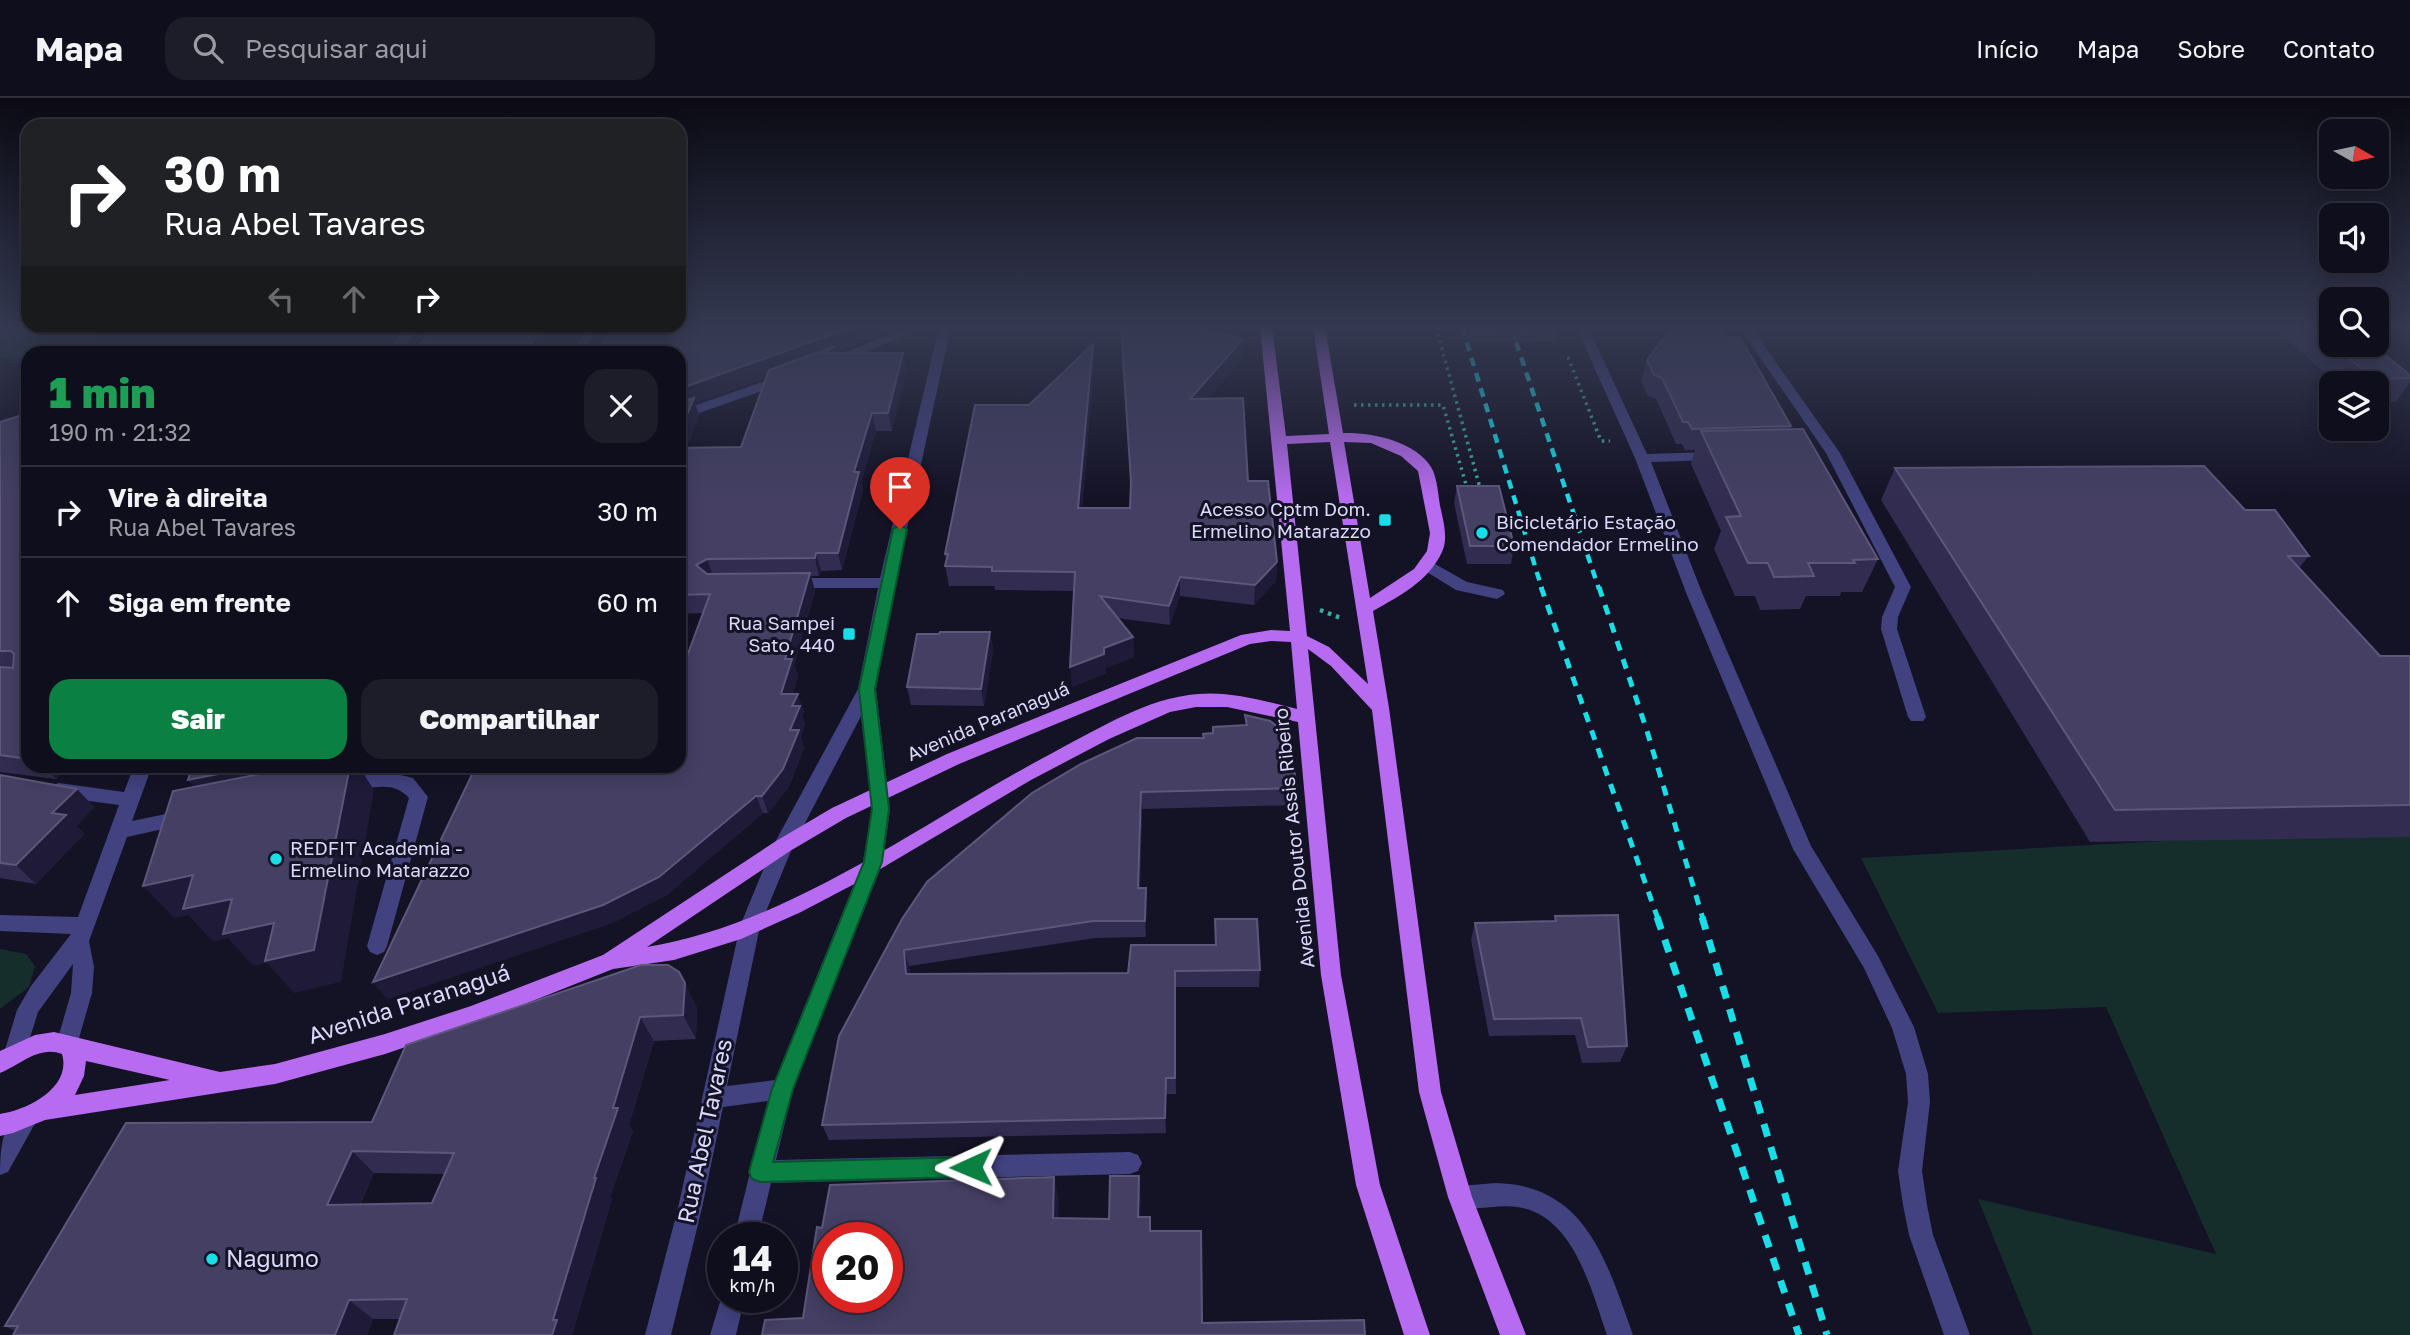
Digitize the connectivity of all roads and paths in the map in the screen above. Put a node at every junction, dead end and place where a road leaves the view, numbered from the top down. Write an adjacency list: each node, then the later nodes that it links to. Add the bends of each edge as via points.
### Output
1 (767, 385): 9 (street)
2 (932, 385): 16 (street)
3 (1273, 385): 11 (main road, Avenida Doutor Assis Ribeiro)
4 (1327, 385): 10 (main road)
5 (1452, 385): 8 (path, via 1480,488 1465,488 1443,405)
6 (1608, 385): 13 (street)
7 (1783, 385): 25 (street, via 1903,587 1889,629)
8 (1353, 405)
9 (686, 414)
10 (1335, 438): 11 (main road); 14 (main road, via 1384,441 1420,463 1438,533); 18 (main road)
11 (1280, 439): 21 (main road, Avenida Doutor Assis Ribeiro)
12 (1726, 456): 13 (street)
13 (1642, 458): 58 (street, via 1797,837 1885,987 1909,1045 1919,1102 1910,1171 1915,1205 1921,1235)
14 (1428, 565): 17 (street, via 1462,586); 18 (main road, via 1401,588)
15 (767, 583): 16 (street)
16 (887, 583): 22 (street)
17 (1497, 594)
18 (1365, 608): 23 (main road)
19 (1322, 611): 20 (path)
20 (1338, 617)
21 (1297, 636): 23 (main road, via 1331,657); 24 (main road, Avenida Doutor Assis Ribeiro); 29 (main road, Avenida Paranaguá, via 1269,634 1247,639)
22 (867, 689): 29 (street); 33 (street, Rua Abel Tavares)
23 (1380, 708): 50 (main road, via 1430,1092)
24 (1305, 717): 34 (main road, Avenida Paranaguá, via 1234,701 1203,700 1157,709 1053,759); 55 (main road, Avenida Doutor Assis Ribeiro, via 1331,975 1368,1185)
25 (1917, 717)
26 (141, 773): 30 (street)
27 (39, 787): 30 (street)
28 (325, 789): 38 (street, via 388,779 408,783 419,797)
29 (879, 793): 33 (main road, Avenida Paranaguá); 34 (street, via 880,827)
30 (131, 800): 32 (street)
31 (202, 814): 32 (street)
32 (120, 831): 37 (street)
33 (783, 846): 36 (street, Rua Abel Tavares); 39 (main road, Avenida Paranaguá)
34 (873, 862): 36 (main road, Avenida Paranaguá); 43 (street)
35 (0, 923): 37 (street)
36 (750, 926): 39 (main road, Avenida Paranaguá, via 652,957); 44 (street, Rua Abel Tavares)
37 (81, 933): 40 (street, via 85,966); 41 (street, via 38,992)
38 (377, 946)
39 (610, 961): 42 (main road, Avenida Paranaguá, via 385,1044 275,1074)
40 (69, 1046): 41 (main road, Avenida Paranaguá, via 47,1043); 42 (main road, Avenida Paranaguá); 45 (main road, via 77,1069 70,1083)
41 (7, 1056)
42 (220, 1082): 45 (main road, Avenida Paranaguá)
43 (782, 1089): 44 (street); 49 (street)
44 (713, 1098): 53 (street, Rua Abel Tavares)
45 (35, 1114): 46 (main road, Avenida Paranaguá); 48 (street)
46 (0, 1125)
47 (1130, 1163): 49 (street)
48 (0, 1164)
49 (760, 1172): 51 (street)
50 (1460, 1197): 56 (main road); 57 (street, via 1519,1196 1557,1214 1591,1258)
51 (749, 1222)
52 (729, 1313): 54 (street)
53 (658, 1335)
54 (723, 1335)
55 (1417, 1335)
56 (1513, 1335)
57 (1620, 1335)
58 (1957, 1335)

